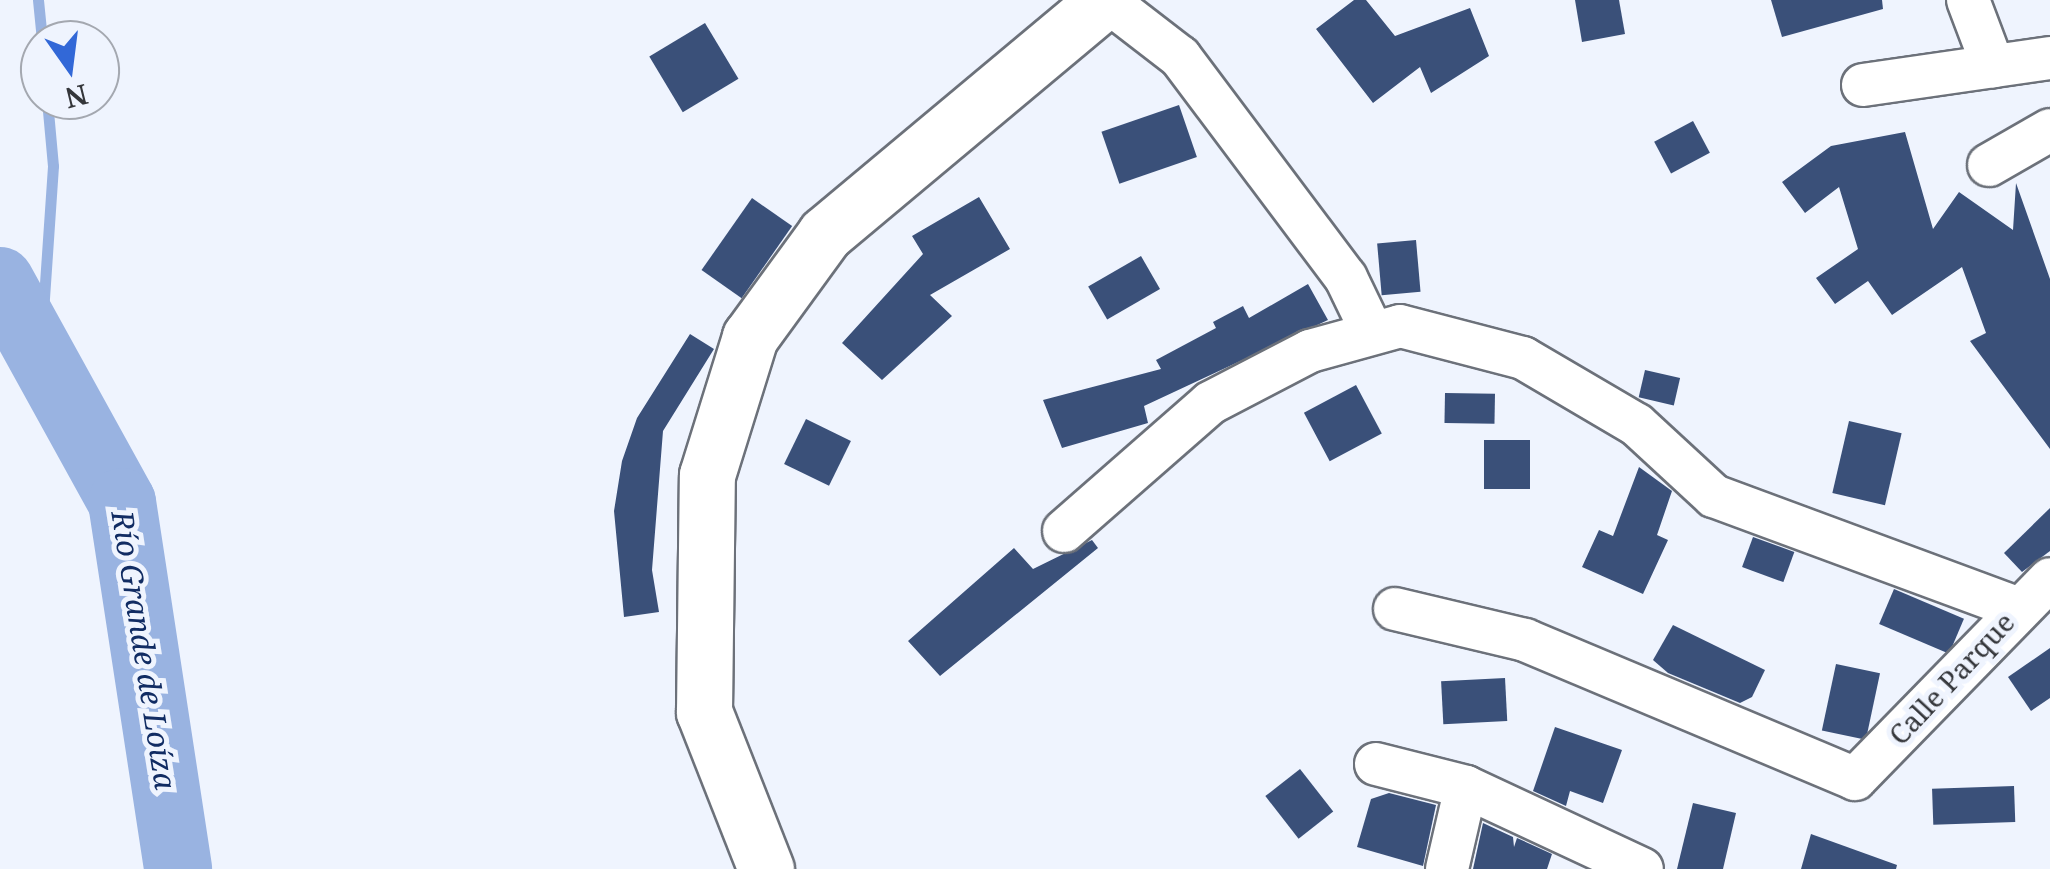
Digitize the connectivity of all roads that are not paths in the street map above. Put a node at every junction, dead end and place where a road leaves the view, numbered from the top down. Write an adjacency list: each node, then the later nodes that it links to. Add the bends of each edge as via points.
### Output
1 (1106, 0): 8 (street, via 1180,58 1346,278); 15 (street, via 824,234 750,337 708,475 704,712)
2 (1968, 0): 4 (street)
3 (2050, 58): 4 (street)
4 (1993, 66): 5 (street)
5 (1864, 85)
6 (2050, 130): 7 (street)
7 (1988, 165)
8 (1372, 332): 9 (street, via 1310,351 1210,404); 11 (street, via 1400,326 1523,358 1637,424 1714,496)
9 (1064, 531)
10 (2050, 580): 11 (street, Calle Parque)
11 (2016, 608): 12 (street, Calle Parque, via 1855,779 1525,640)
12 (1394, 609)
13 (1376, 764): 14 (street)
14 (1466, 786): 16 (street); 17 (street)
15 (766, 869)
16 (1447, 869)
17 (1642, 869)

